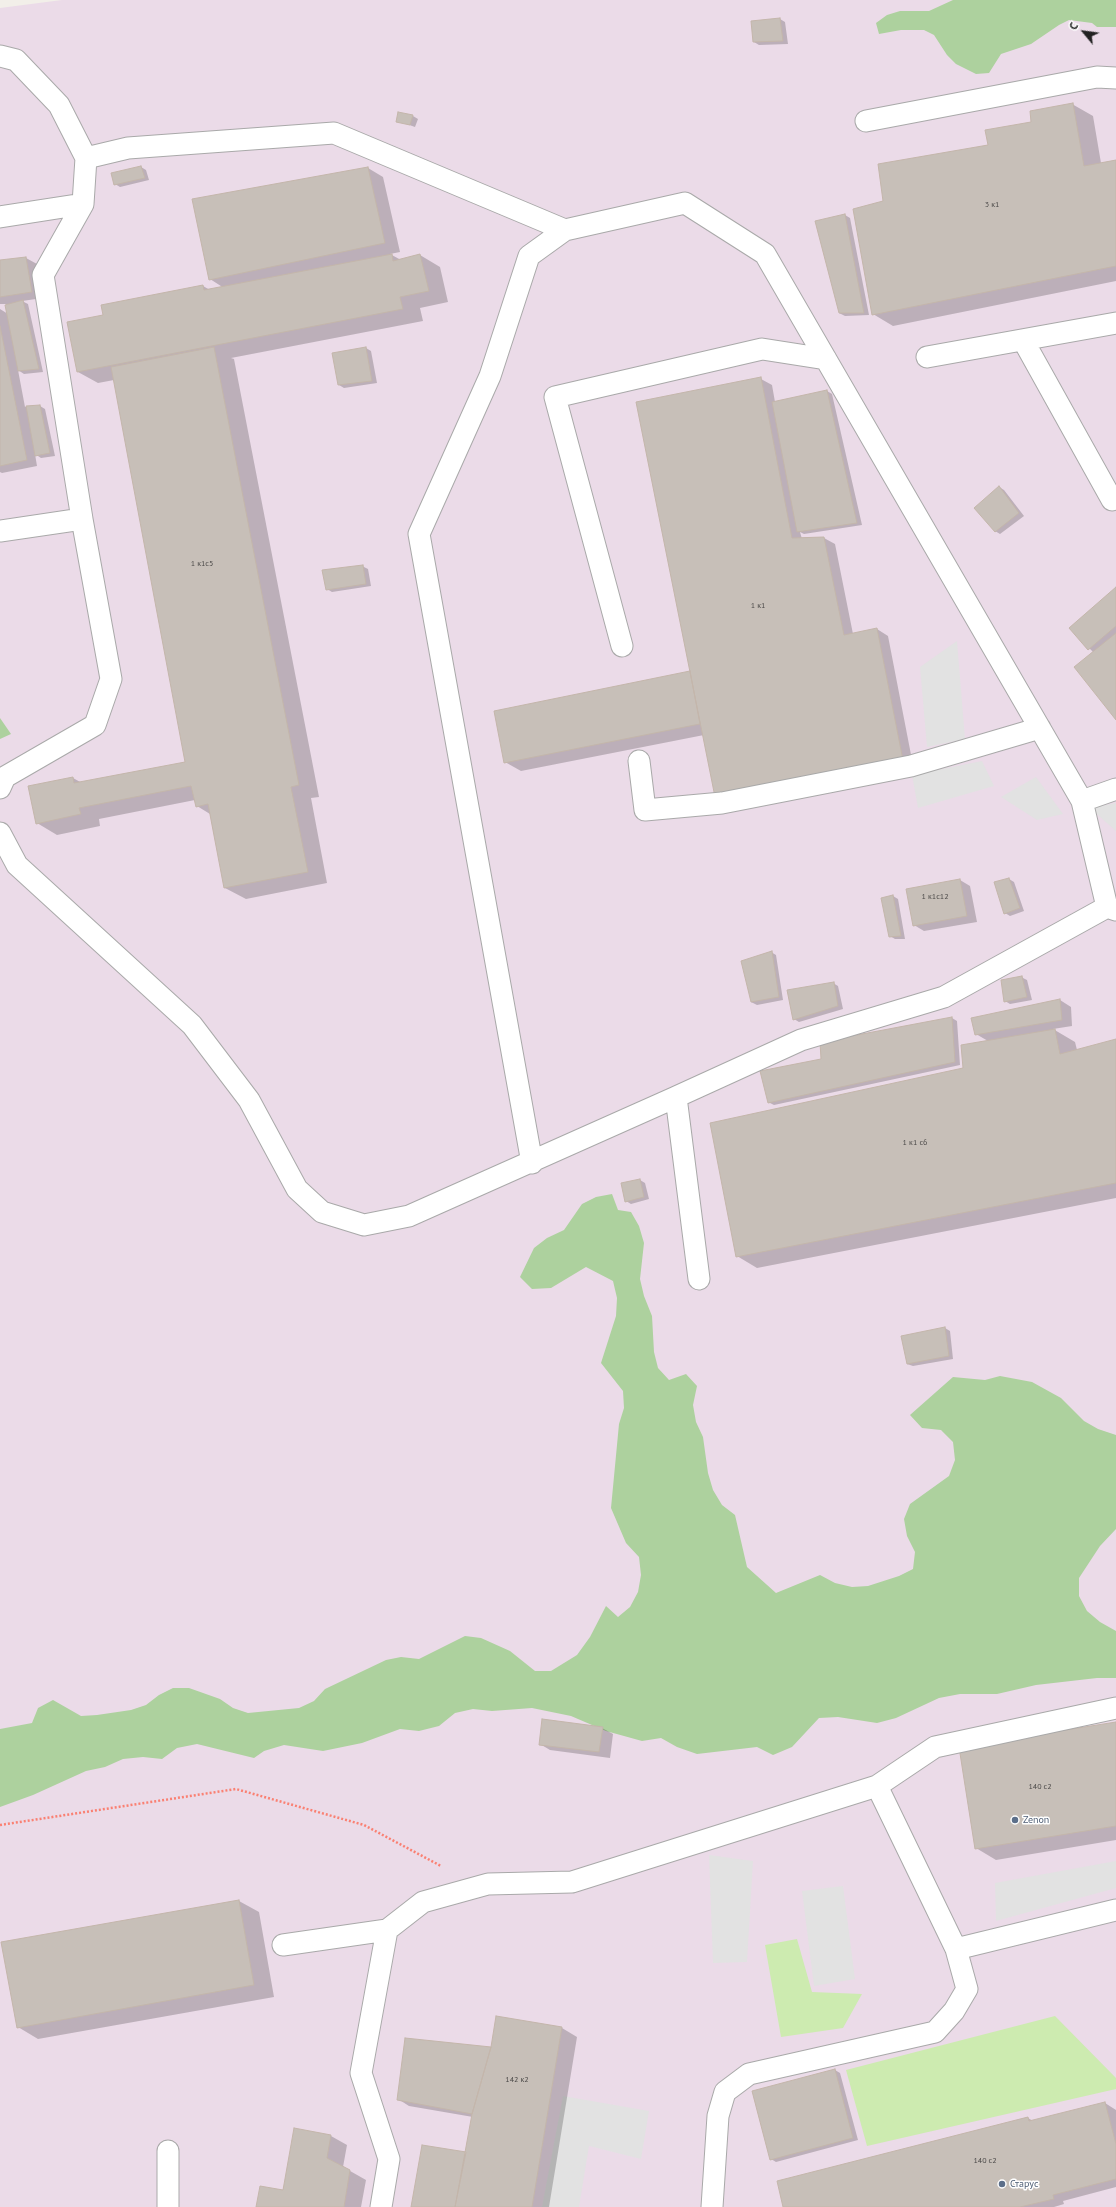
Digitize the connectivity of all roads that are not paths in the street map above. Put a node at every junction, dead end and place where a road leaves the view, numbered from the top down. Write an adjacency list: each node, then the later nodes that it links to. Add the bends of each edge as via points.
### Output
1 (0, 56): 4 (lane, via 16,60 59,105)
2 (1116, 78): 3 (lane, via 1098,77)
3 (866, 121)
4 (86, 158): 5 (lane); 7 (lane, via 128,148 334,133)
5 (83, 204): 6 (lane); 13 (lane, via 43,275)
6 (0, 217)
7 (565, 230): 11 (lane, via 685,203 765,254); 24 (lane, via 529,256 490,376 419,534)
8 (1116, 324): 9 (lane)
9 (1023, 340): 10 (lane); 12 (lane)
10 (927, 357)
11 (826, 360): 15 (lane, via 762,349 555,397); 16 (lane)
12 (1112, 500)
13 (82, 519): 14 (lane); 18 (lane, via 111,679 95,725 5,777)
14 (0, 531)
15 (622, 646)
16 (1040, 728): 17 (lane, via 910,766 722,803 645,810); 20 (lane)
17 (639, 761)
18 (0, 788)
19 (1116, 789): 20 (lane)
20 (1082, 801): 22 (lane)
21 (0, 833): 24 (lane, via 17,865 192,1025 249,1100 297,1188 322,1212 364,1225 409,1216)
22 (1111, 909): 23 (lane, via 944,997 801,1040)
23 (676, 1097): 24 (lane); 25 (lane)
24 (532, 1163)
25 (699, 1279)
26 (1116, 1708): 27 (lane, via 935,1747)
27 (877, 1786): 29 (lane, via 572,1882 488,1884 423,1902); 31 (lane)
28 (1116, 1910): 31 (lane)
29 (387, 1930): 30 (lane); 34 (lane, via 361,2074 388,2159)
30 (283, 1945)
31 (956, 1949): 35 (lane, via 967,1989 954,2011 935,2032 749,2074 725,2092 718,2116)
32 (168, 2151): 33 (lane)
33 (168, 2207)
34 (381, 2207)
35 (712, 2207)

